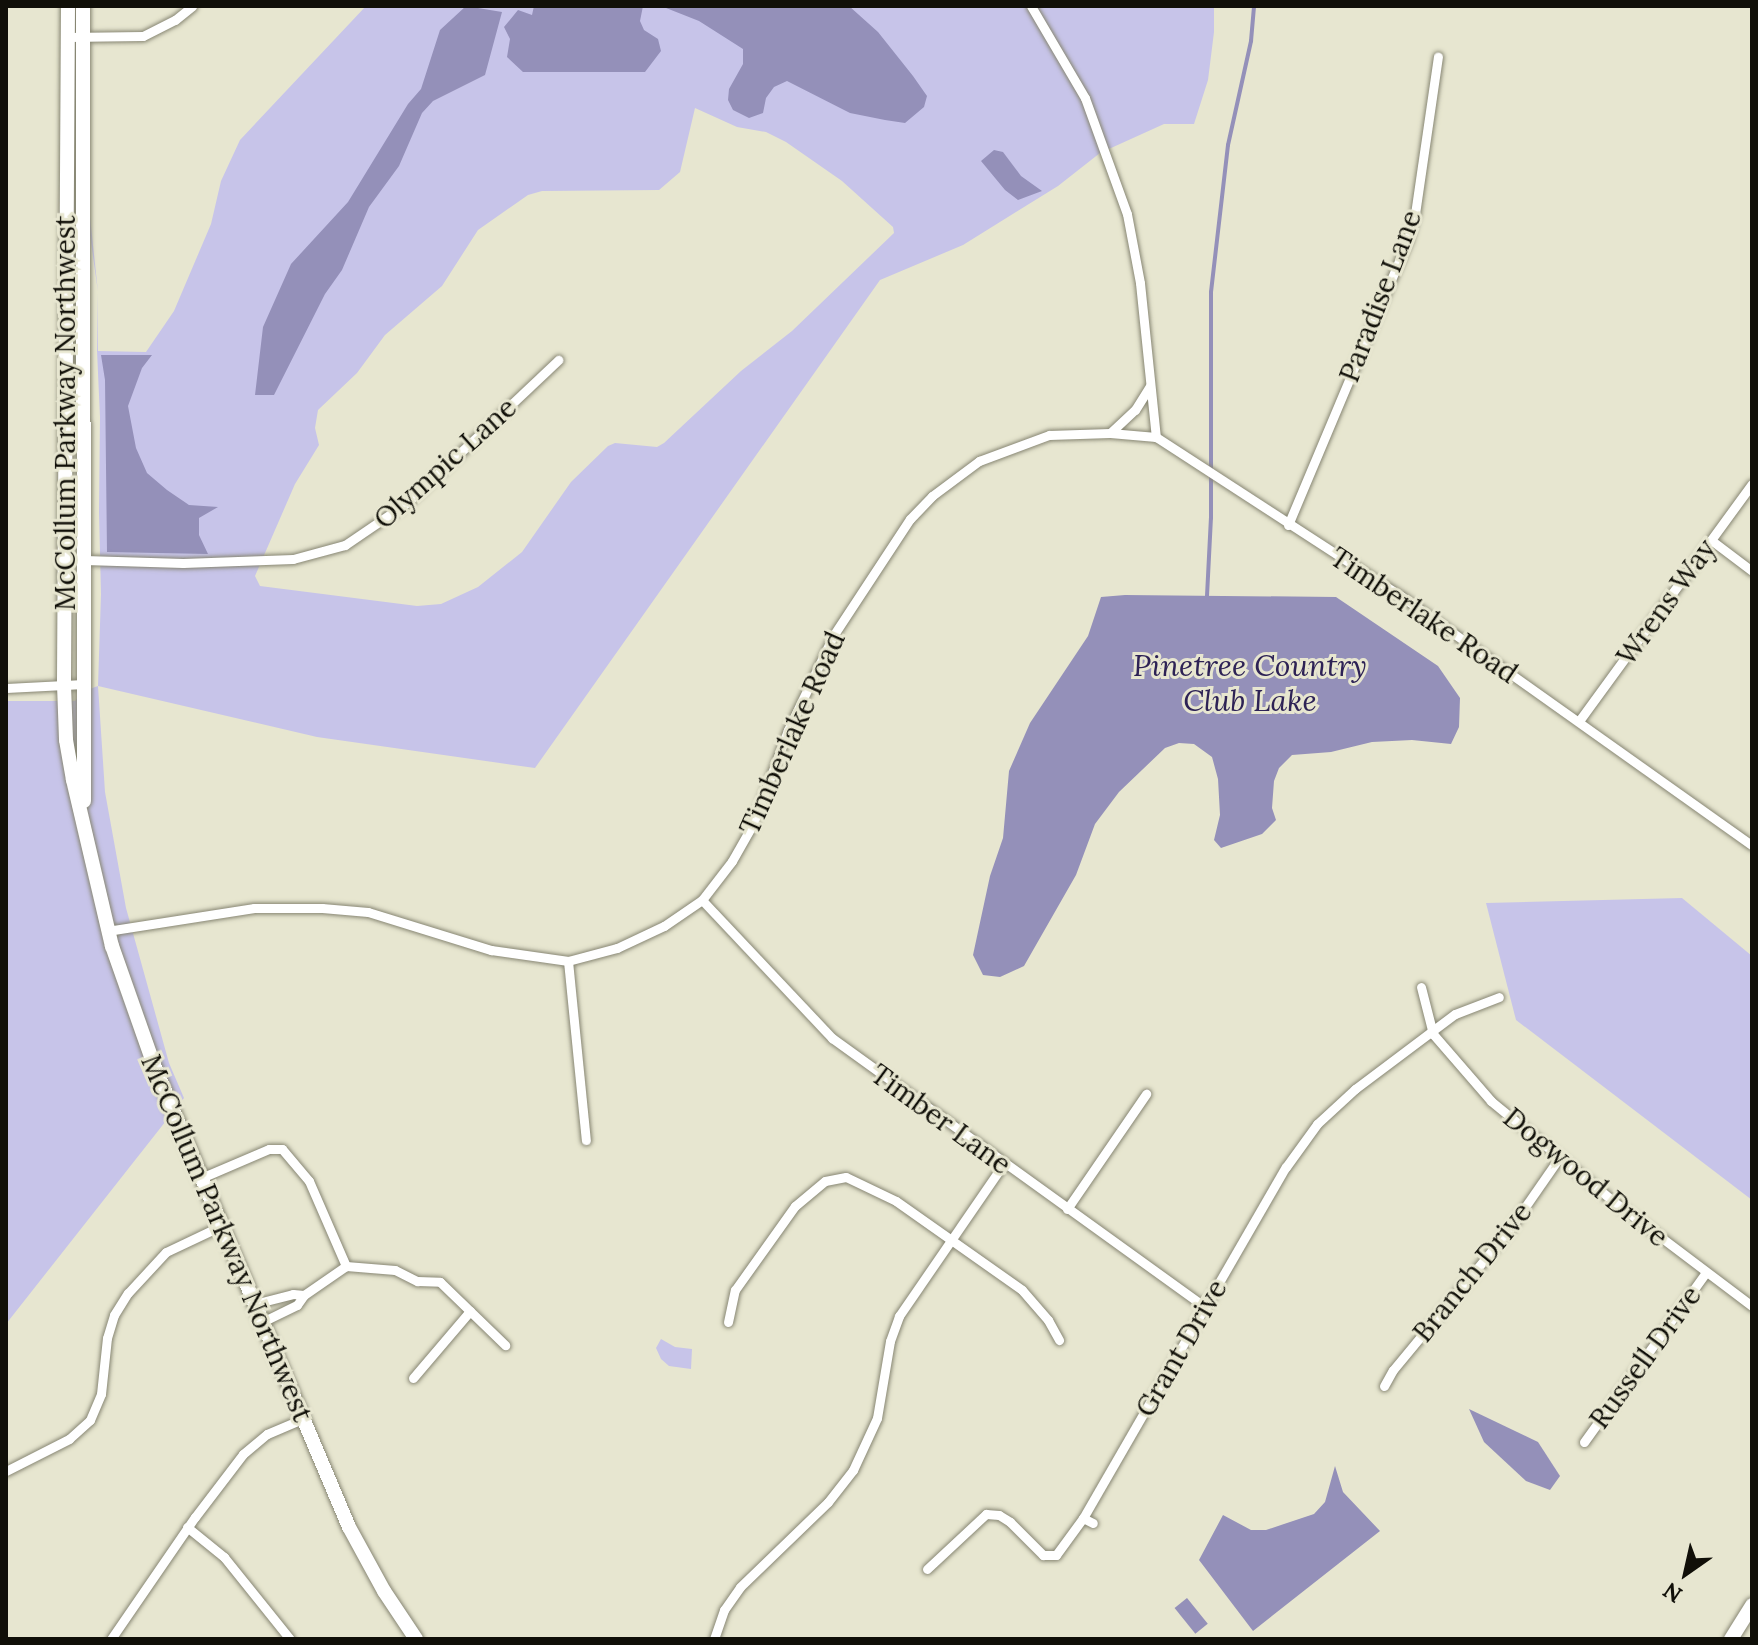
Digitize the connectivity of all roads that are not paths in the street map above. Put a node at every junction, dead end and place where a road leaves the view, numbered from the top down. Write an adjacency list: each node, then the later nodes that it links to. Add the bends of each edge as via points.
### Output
1 (68, 6): 5 (street, McCollum Parkway Northwest)
2 (83, 6): 5 (street, McCollum Parkway Northwest)
3 (192, 6): 5 (street, via 143,36)
4 (1031, 6): 8 (street, via 1085,98 1127,214)
5 (75, 37): 14 (street, McCollum Parkway Northwest); 17 (street, McCollum Parkway Northwest)
6 (1438, 57): 12 (street, Paradise Lane, via 1408,239)
7 (558, 360): 14 (street, Olympic Lane, via 408,502 345,545 293,559)
8 (1150, 386): 9 (street, via 1135,410); 10 (street)
9 (1110, 433): 10 (street, Timberlake Road); 22 (street, Timberlake Road, via 1049,435 979,461 910,519 833,636 788,730 753,824)
10 (1156, 437): 12 (street, Timberlake Road)
11 (1752, 484): 13 (street, Wrens Way)
12 (1288, 525): 19 (street, Timberlake Road, via 1401,596)
13 (1711, 540): 15 (street); 19 (street, Wrens Way)
14 (84, 560): 16 (street, McCollum Parkway Northwest)
15 (1752, 571)
16 (84, 684): 17 (street); 20 (street, McCollum Parkway Northwest)
17 (64, 685): 18 (street); 20 (street, McCollum Parkway Northwest, via 69,761)
18 (6, 688)
19 (1579, 721): 21 (street, Timberlake Road)
20 (84, 818): 23 (street, McCollum Parkway Northwest)
21 (1752, 845)
22 (702, 900): 24 (street, Timberlake Road, via 617,948); 31 (street, Timber Lane, via 832,1038)
23 (107, 931): 24 (street, Timberlake Road, via 254,908 322,908 368,912 491,950); 32 (street, McCollum Parkway Northwest, via 146,1045)
24 (568, 961): 29 (street)
25 (1421, 987): 27 (street, Dogwood Drive)
26 (1499, 997): 27 (street, via 1455,1014)
27 (1433, 1034): 30 (street, Dogwood Drive, via 1491,1101); 41 (street, Grant Drive, via 1355,1089 1317,1124 1286,1167)
28 (1146, 1094): 33 (street)
29 (586, 1140)
30 (1559, 1158): 37 (street, Dogwood Drive); 48 (street, Branch Drive, via 1509,1230)
31 (1004, 1163): 33 (street, Timber Lane); 35 (street)
32 (201, 1178): 34 (street, McCollum Parkway Northwest); 36 (street, via 269,1149 282,1149 309,1181)
33 (1067, 1209): 41 (street, Timber Lane)
34 (221, 1226): 39 (street, McCollum Parkway Northwest); 51 (street, via 166,1252 128,1293 107,1338 101,1394 90,1420 69,1439)
35 (951, 1240): 44 (street, via 869,1185 846,1177 825,1181 795,1206 735,1290); 45 (street, via 1022,1290); 60 (street, via 899,1316 877,1418 853,1470 828,1502 740,1587 724,1610)
36 (346, 1266): 38 (street); 42 (street, via 395,1270 417,1281 440,1282)
37 (1706, 1272): 40 (street, Dogwood Drive); 50 (street, Russell Drive)
38 (304, 1295): 39 (street); 43 (street, via 297,1305)
39 (254, 1304): 43 (street, McCollum Parkway Northwest)
40 (1752, 1306)
41 (1206, 1308): 52 (street, Grant Drive)
42 (470, 1311): 46 (street); 47 (street)
43 (262, 1322): 49 (street, McCollum Parkway Northwest)
44 (728, 1322)
45 (1059, 1340)
46 (505, 1345)
47 (413, 1378)
48 (1384, 1386)
49 (302, 1419): 54 (street, via 250,1447); 59 (street, McCollum Parkway Northwest, via 358,1544)
50 (1584, 1442)
51 (6, 1471)
52 (1083, 1518): 53 (street); 55 (street, Grant Drive, via 1056,1555 1043,1555 1010,1522 986,1514)
53 (1093, 1523)
54 (187, 1527): 57 (street); 58 (street, via 224,1557)
55 (927, 1569)
56 (1752, 1605): 61 (street)
57 (111, 1639)
58 (290, 1639)
59 (416, 1639)
60 (714, 1639)
61 (1731, 1639)

